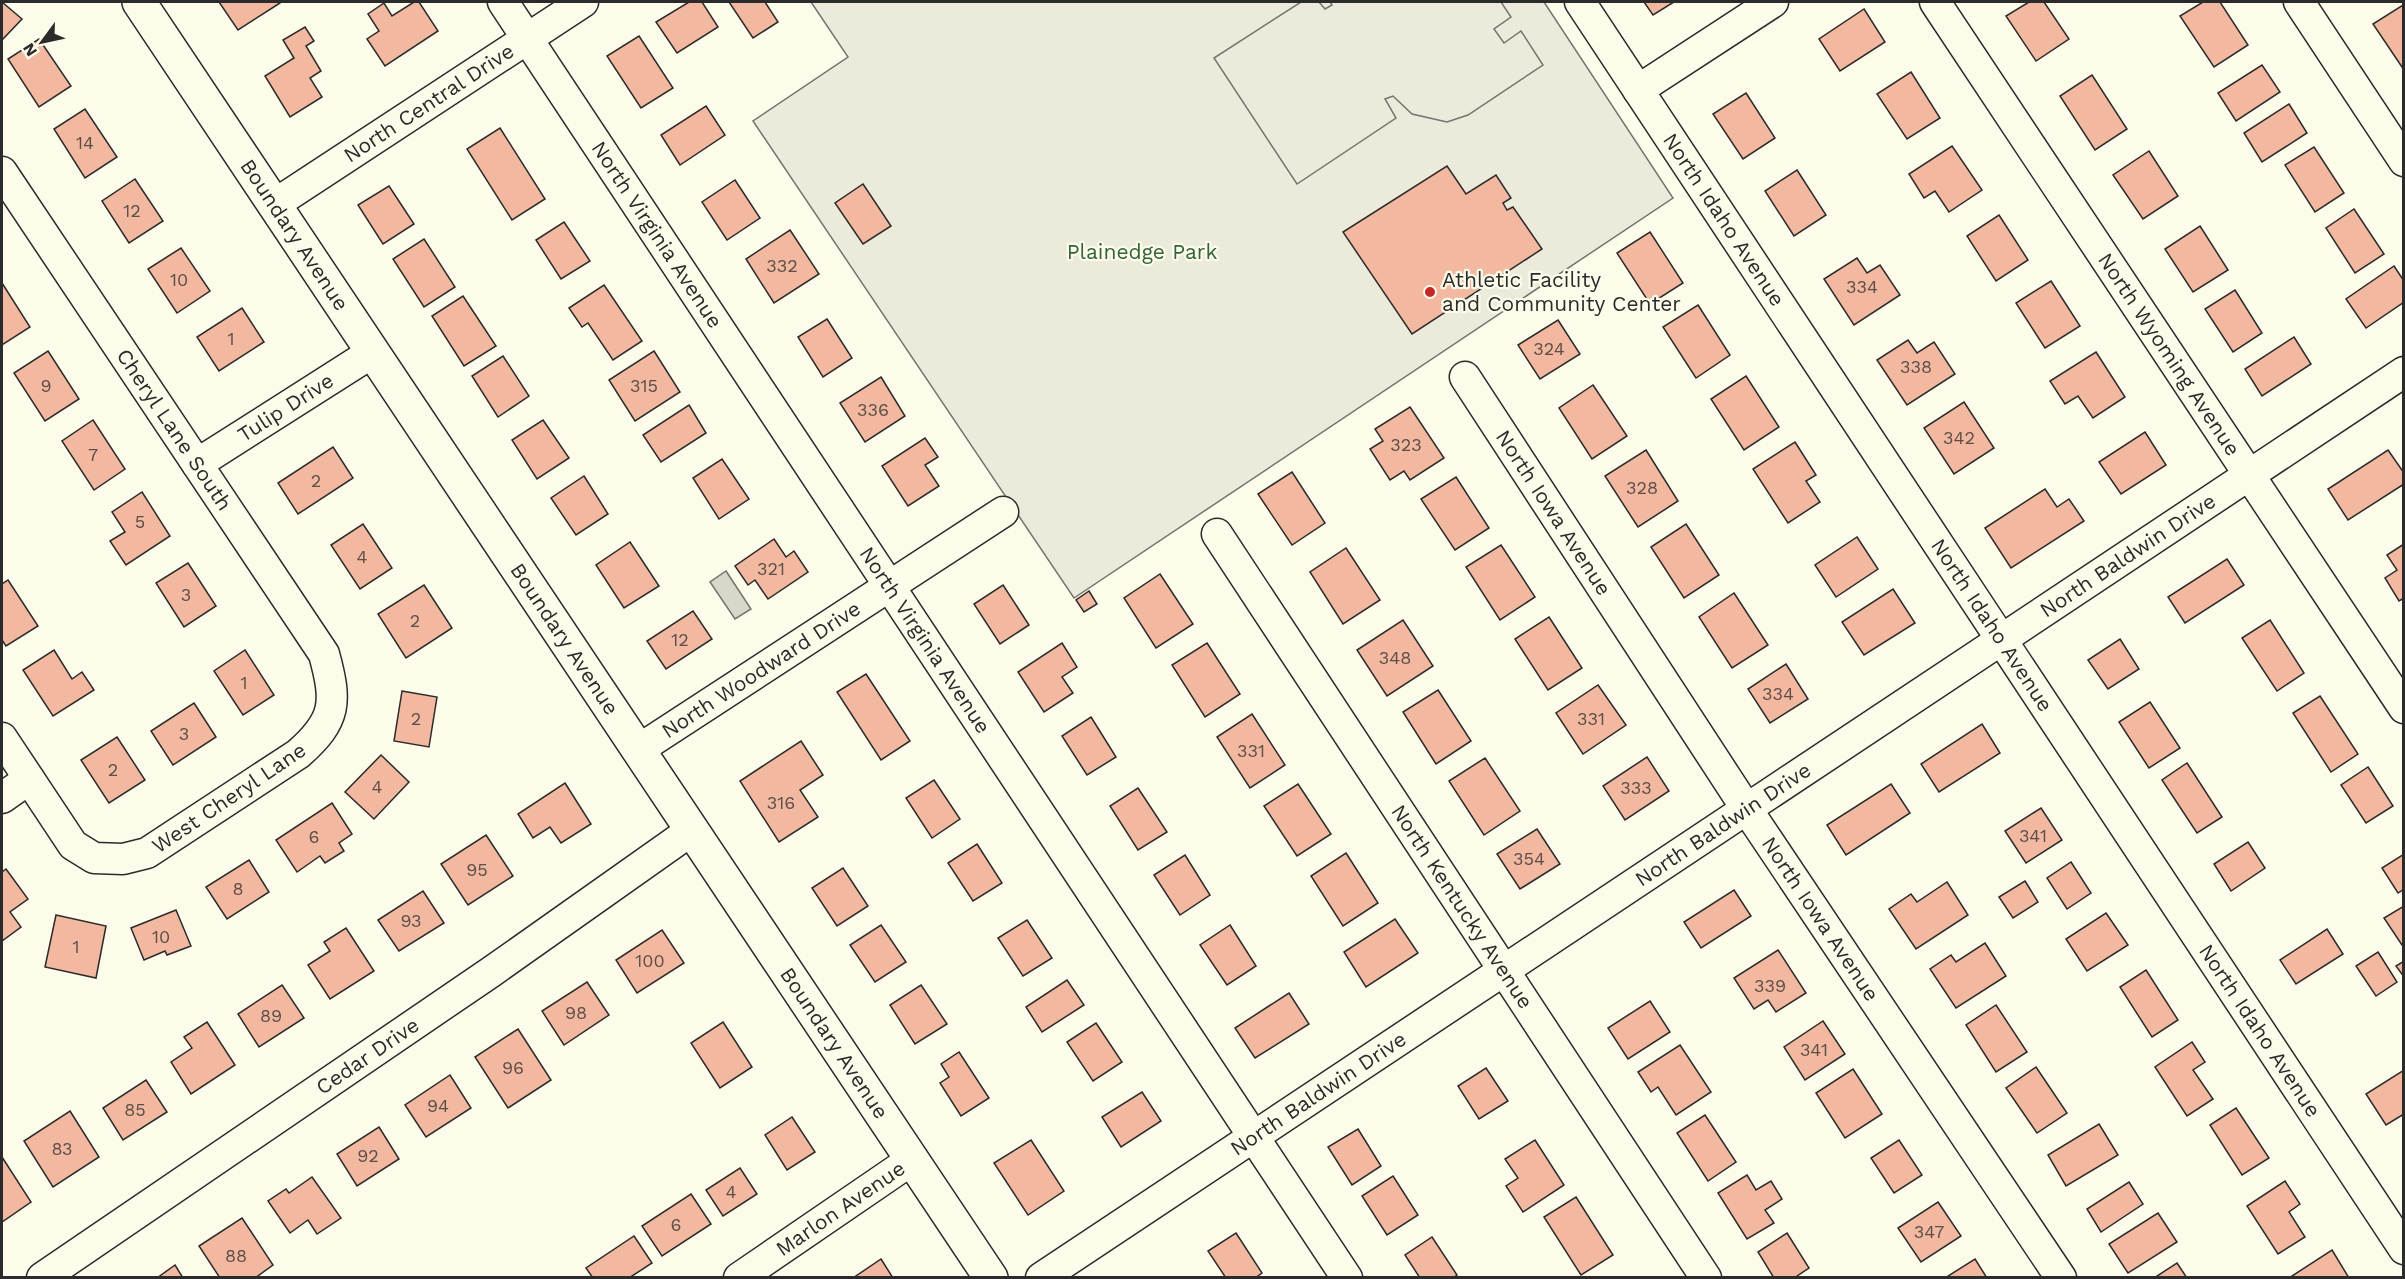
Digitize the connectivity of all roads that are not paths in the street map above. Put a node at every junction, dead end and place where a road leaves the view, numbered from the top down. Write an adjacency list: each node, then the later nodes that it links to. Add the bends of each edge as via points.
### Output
1 (139, 2): 12 (main road, Boundary Avenue)
2 (503, 2): 8 (street, North Virginia Avenue)
3 (583, 2): 8 (street, North Central Drive)
4 (1580, 2): 9 (street, North Idaho Avenue)
5 (1773, 2): 9 (street)
6 (1935, 2): 17 (street, North Wyoming Avenue)
7 (2299, 2): 10 (street)
8 (527, 38): 12 (street, North Central Drive); 20 (street, North Virginia Avenue)
9 (1638, 90): 21 (street, North Idaho Avenue)
10 (2403, 160)
11 (2, 172): 16 (street, Cheryl Lane South)
12 (275, 204): 13 (main road, Boundary Avenue)
13 (373, 352): 16 (street, Tulip Drive); 25 (main road, Boundary Avenue)
14 (2403, 372): 17 (street, North Baldwin Drive)
15 (1465, 377): 28 (street, North Iowa Avenue)
16 (197, 464): 22 (street, Cheryl Lane South, via 324,654)
17 (2249, 475): 21 (street, North Baldwin Drive); 23 (street, North Wyoming Avenue)
18 (1003, 512): 20 (street, North Woodward Drive)
19 (1217, 534): 30 (street, North Kentucky Avenue)
20 (890, 586): 25 (street, North Woodward Drive); 31 (street, North Virginia Avenue)
21 (2001, 639): 28 (street, North Baldwin Drive); 33 (street, North Idaho Avenue)
22 (332, 695): 26 (street, West Cheryl Lane, via 328,721 317,738 147,853 123,859 94,858 73,845)
23 (2403, 708)
24 (2, 738): 26 (street)
25 (638, 750): 29 (main road, Boundary Avenue)
26 (29, 779): 27 (street)
27 (2, 798)
28 (1746, 808): 30 (street, North Baldwin Drive); 40 (street, North Iowa Avenue)
29 (692, 830): 32 (main road, Boundary Avenue); 34 (street, Cedar Drive)
30 (1502, 969): 31 (street, North Baldwin Drive); 39 (street, North Kentucky Avenue)
31 (1253, 1135): 37 (street, North Baldwin Drive); 38 (street, North Virginia Avenue)
32 (912, 1159): 35 (street, Marlon Avenue); 36 (main road, Boundary Avenue)
33 (2403, 1249)
34 (42, 1278)
35 (739, 1278)
36 (991, 1278)
37 (1041, 1278)
38 (1347, 1278)
39 (1706, 1278)
40 (2061, 1278)

